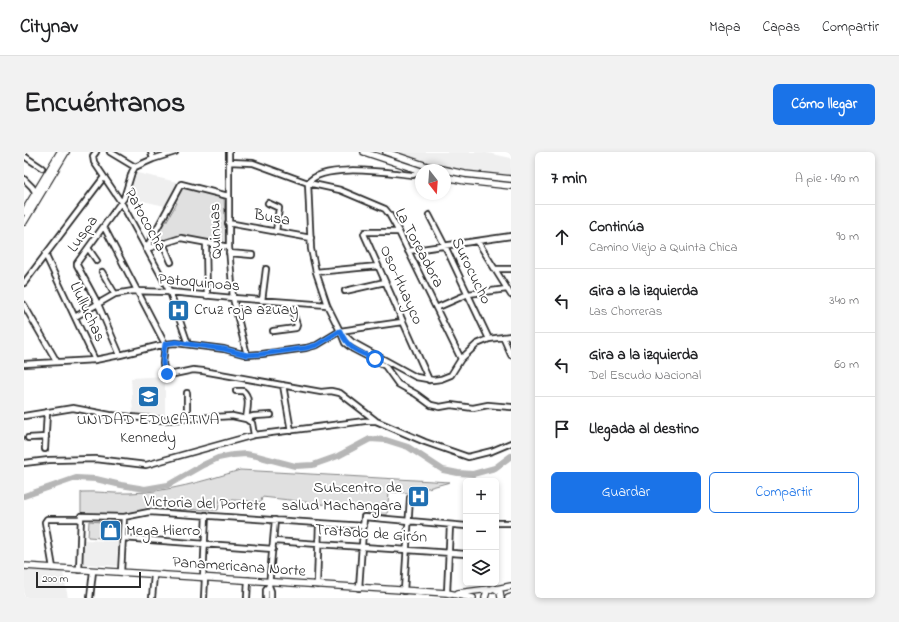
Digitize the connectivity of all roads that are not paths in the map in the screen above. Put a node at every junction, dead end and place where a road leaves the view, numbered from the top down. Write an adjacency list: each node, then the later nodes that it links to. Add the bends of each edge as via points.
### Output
1 (60, 152): 23 (main road)
2 (66, 152): 32 (main road)
3 (96, 152): 19 (street, Patococha, via 93,159)
4 (110, 152): 14 (street)
5 (151, 152): 11 (street)
6 (175, 152): 11 (street)
7 (229, 152): 12 (street, Quinuas)
8 (364, 152): 16 (main road)
9 (386, 152): 13 (main road)
10 (24, 156): 15 (street)
11 (153, 159): 14 (street)
12 (229, 162): 24 (street, La Toreadora, via 253,163); 27 (street, Quinuas)
13 (415, 166)
14 (135, 167): 28 (street, Luspa)
15 (42, 168)
16 (415, 168)
17 (451, 173): 21 (main road)
18 (415, 174): 24 (street, via 341,170 313,178)
19 (104, 177): 28 (street, Patococha); 48 (street)
20 (451, 178): 25 (main road)
21 (511, 179)
22 (25, 180): 23 (street); 26 (street)
23 (42, 182): 26 (main road)
24 (308, 183): 36 (street, La Toreadora, via 340,190 385,209); 38 (street)
25 (511, 186)
26 (36, 193): 30 (main road)
27 (228, 196): 33 (street, Quinuas); 45 (street, via 181,184)
28 (121, 202): 34 (street, Luspa); 45 (street, Patococha)
29 (268, 203): 35 (street, via 279,208)
30 (24, 212)
31 (429, 215): 42 (street, Surocucho)
32 (24, 222)
33 (228, 223): 35 (street, Busa); 43 (street, Quinuas)
34 (104, 227): 44 (street, Luspa); 61 (street)
35 (276, 232): 38 (street, Busa)
36 (399, 232): 46 (street, La Toreadora); 52 (street, Oso-Huayco, via 365,232)
37 (511, 236): 40 (street)
38 (311, 238): 57 (street)
39 (206, 242): 41 (street, via 181,238); 43 (street); 67 (street)
40 (478, 242): 42 (street); 54 (street)
41 (163, 243): 45 (street); 51 (street)
42 (445, 246): 46 (street); 65 (street, Surocucho)
43 (229, 247): 47 (street, Quinuas)
44 (88, 248): 50 (street); 71 (street, Luspa, via 77,265)
45 (146, 249): 63 (street, Patococha)
46 (408, 251): 74 (street, La Toreadora)
47 (229, 253): 49 (street); 68 (street, Quinuas)
48 (45, 254): 59 (street); 75 (street, Llulluchas)
49 (252, 256)
50 (96, 262)
51 (171, 262)
52 (378, 266): 57 (street); 58 (street, Oso-Huayco)
53 (266, 269): 69 (street)
54 (496, 269): 55 (street); 60 (street)
55 (511, 269)
56 (102, 272): 64 (street)
57 (316, 272): 73 (street)
58 (385, 282): 62 (street); 76 (street, Oso-Huayco)
59 (24, 283)
60 (507, 289): 65 (street); 66 (street)
61 (139, 291): 63 (street, Patoquinoas); 64 (street, Patoquinoas); 82 (street)
62 (345, 291)
63 (170, 292): 67 (street, Patoquinoas); 83 (street, Patococha)
64 (114, 294): 71 (street, Patoquinoas)
65 (468, 294): 74 (street); 81 (street, Surocucho)
66 (511, 294)
67 (207, 296): 68 (street, Patoquinoas)
68 (233, 298): 69 (street, Patoquinoas); 85 (street, Quinuas)
69 (262, 301): 70 (street, Patoquinoas)
70 (290, 303): 73 (street, Patoquinoas); 77 (street, via 296,328)
71 (98, 304): 75 (street, Patoquinoas); 84 (street, Luspa)
72 (24, 305): 89 (street)
73 (328, 305): 78 (street)
74 (436, 308): 87 (street, La Toreadora)
75 (74, 317): 88 (street, Llulluchas)
76 (402, 322): 78 (street); 91 (street, Oso-Huayco)
77 (272, 331)
78 (340, 331): 85 (street, via 317,345 306,348); 91 (street, via 352,342 416,377); 95 (street, via 345,343 385,366 398,384 431,405)
79 (511, 336): 80 (street)
80 (503, 337): 81 (street); 86 (street)
81 (489, 339): 87 (street, via 472,348)
82 (165, 344): 83 (street); 84 (street); 92 (street, via 163,367 167,374 193,370)
83 (188, 344): 85 (street)
84 (120, 355): 88 (street)
85 (247, 355)
86 (511, 355)
87 (461, 359): 91 (street, via 448,377)
88 (95, 360): 89 (street)
89 (57, 362): 90 (street)
90 (24, 364)
91 (429, 380)
92 (283, 385): 101 (street, via 340,393); 102 (street)
93 (236, 391): 100 (street, via 242,391 247,397)
94 (187, 393): 99 (street)
95 (511, 407)
96 (47, 412): 98 (street); 99 (street, via 73,408 110,415 163,420); 104 (street)
97 (271, 415): 100 (street, via 254,416)
98 (24, 416)
99 (187, 419): 100 (street, via 232,416)
100 (248, 420): 103 (street, via 254,427)
101 (376, 421): 102 (street, via 354,421); 106 (street, via 468,457)
102 (291, 431): 103 (street)
103 (254, 435): 108 (street, via 146,465 96,459)
104 (46, 437): 105 (street); 107 (street)
105 (28, 438)
106 (511, 443)
107 (45, 449)
108 (24, 463)
109 (410, 498): 114 (street)
110 (206, 515): 111 (street, Victoria del Portete, via 149,512); 113 (street, Victoria del Portete); 123 (street)
111 (124, 517): 112 (street, via 81,516); 121 (street, Victoria del Portete)
112 (81, 519): 131 (street, via 47,519 45,522); 132 (street)
113 (275, 520): 115 (street, Victoria del Portete); 122 (street)
114 (408, 521): 118 (street); 119 (street, via 364,517); 127 (street)
115 (319, 523): 119 (street, Victoria del Portete); 124 (street)
116 (499, 523): 117 (street)
117 (511, 523)
118 (450, 524): 120 (street); 128 (street)
119 (364, 526): 125 (street)
120 (463, 526)
121 (123, 538): 123 (street); 134 (street, Victoria del Portete)
122 (274, 541): 124 (street, Tratado de Girón); 126 (street)
123 (205, 544): 126 (street); 136 (street)
124 (318, 544): 125 (street, Tratado de Girón); 139 (street)
125 (362, 547): 127 (street, Tratado de Girón); 142 (street)
126 (273, 549): 138 (street)
127 (406, 550): 128 (street, Tratado de Girón); 143 (street)
128 (449, 553): 129 (street, Tratado de Girón); 144 (street)
129 (463, 554)
130 (24, 566): 131 (main road, Panamericana Norte)
131 (52, 568): 132 (main road, Panamericana Norte)
132 (79, 570): 133 (main road, Panamericana Norte)
133 (93, 571): 134 (main road, Panamericana Norte); 146 (street)
134 (121, 572): 135 (main road, Panamericana Norte)
135 (154, 575): 136 (main road, Panamericana Norte); 147 (street)
136 (204, 578): 137 (main road, Panamericana Norte); 148 (street)
137 (248, 580): 138 (main road, Panamericana Norte); 149 (street)
138 (270, 584): 139 (main road, Panamericana Norte); 150 (street, via 266,589); 151 (street)
139 (317, 585): 142 (main road, Panamericana Norte)
140 (511, 586): 141 (main road, Panamericana Norte)
141 (492, 587): 144 (main road, Panamericana Norte); 153 (main road); 154 (main road, via 500,592)
142 (359, 588): 143 (main road, Panamericana Norte)
143 (404, 591): 144 (main road, Panamericana Norte)
144 (450, 594): 152 (main road, Panamericana Norte)
145 (511, 596): 155 (main road)
146 (90, 598)
147 (152, 598)
148 (204, 598)
149 (247, 598)
150 (266, 598)
151 (271, 598)
152 (473, 598)
153 (485, 598)
154 (501, 598)
155 (508, 598)

